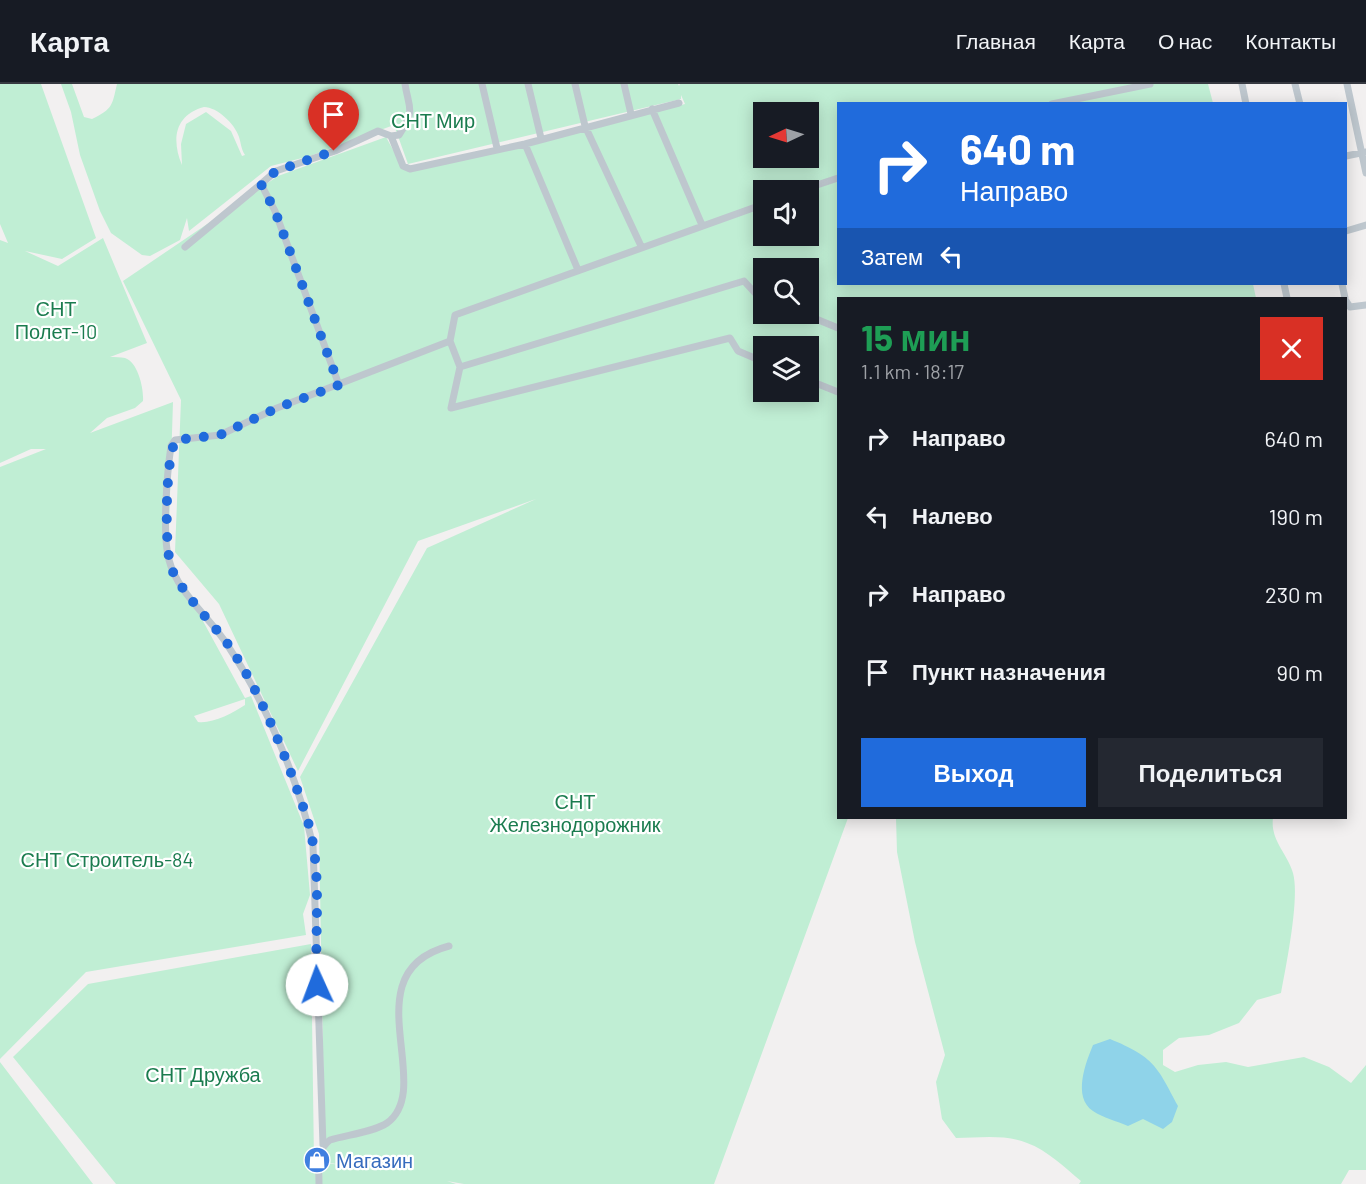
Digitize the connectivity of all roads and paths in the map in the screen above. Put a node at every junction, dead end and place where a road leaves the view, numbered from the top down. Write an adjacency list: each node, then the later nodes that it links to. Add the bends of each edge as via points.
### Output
1 (405, 84): 17 (street, via 412,108 399,135)
2 (482, 84): 20 (street)
3 (528, 84): 18 (street)
4 (575, 84): 16 (street)
5 (624, 84): 15 (street)
6 (1150, 84): 10 (street)
7 (1242, 84): 11 (street)
8 (1296, 84): 12 (street)
9 (1347, 84): 21 (street)
10 (1062, 102)
11 (1246, 102)
12 (1300, 102)
13 (679, 103): 14 (street)
14 (652, 109): 15 (street); 28 (street)
15 (632, 114): 16 (street)
16 (585, 126): 18 (street); 31 (street)
17 (391, 136): 20 (street, via 403,166 410,169); 25 (street, via 378,131 276,171)
18 (541, 138): 19 (street)
19 (525, 144): 20 (street); 33 (street)
20 (497, 148)
21 (1364, 152): 22 (street); 23 (street)
22 (1347, 156)
23 (1366, 173)
24 (837, 178): 26 (street)
25 (261, 184): 32 (street); 42 (street, via 275,211)
26 (819, 184)
27 (753, 208): 28 (street)
28 (702, 225): 31 (street)
29 (1366, 225): 30 (street)
30 (1347, 231)
31 (641, 246): 33 (street)
32 (185, 247)
33 (578, 270): 39 (street, via 455,315)
34 (753, 291): 41 (street, via 744,281)
35 (1347, 302): 36 (street)
36 (1366, 305)
37 (819, 320): 38 (street)
38 (837, 328)
39 (450, 341): 41 (street); 42 (street)
40 (753, 357): 41 (street, via 738,351 730,338 451,408)
41 (460, 367)
42 (339, 385): 46 (street, via 220,435 176,440 170,457 167,522 172,570 208,623 227,643 256,692 308,822 315,870)
43 (819, 385): 44 (street)
44 (837, 393)
45 (449, 946): 46 (street, via 421,959 402,983 398,1011 403,1073 397,1111 387,1122)
46 (323, 1145): 47 (street)
47 (319, 1184)

